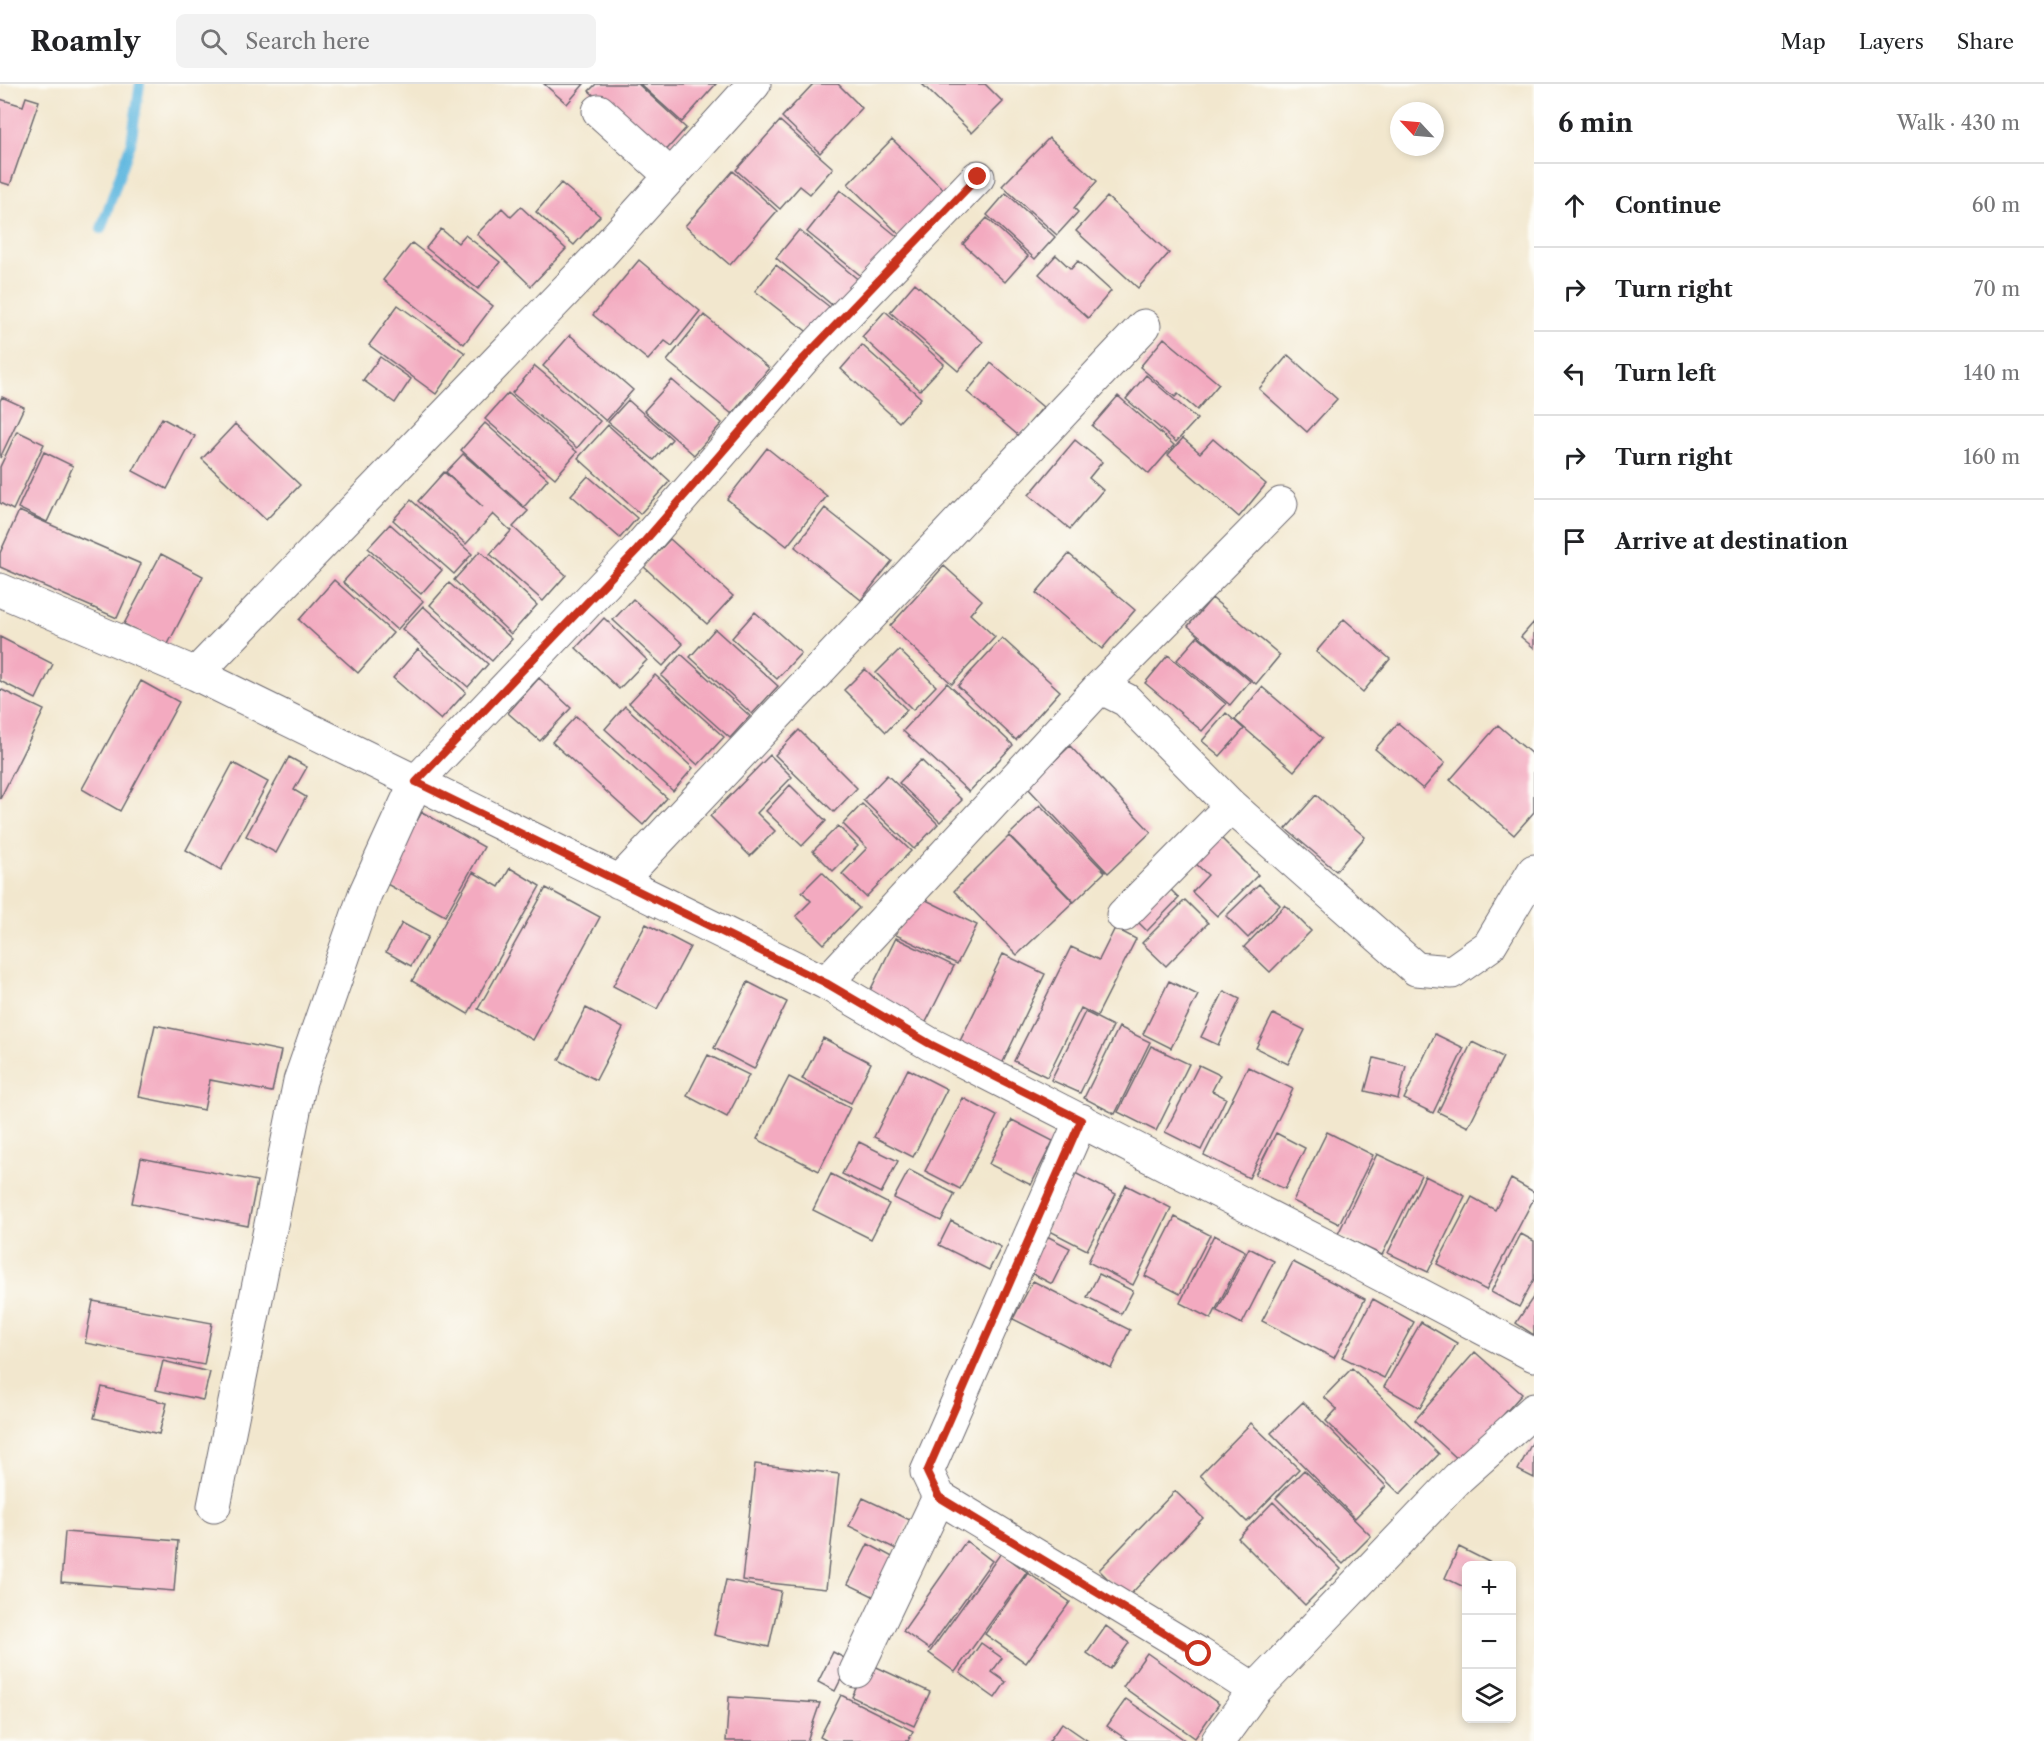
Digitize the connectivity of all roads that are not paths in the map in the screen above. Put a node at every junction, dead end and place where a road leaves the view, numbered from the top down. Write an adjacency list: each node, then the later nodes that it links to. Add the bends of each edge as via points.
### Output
1 (754, 84): 3 (street)
2 (599, 111): 3 (street)
3 (671, 176): 8 (street, via 599,256)
4 (978, 177): 10 (street, via 804,358 637,550)
5 (1144, 326): 13 (street)
6 (1281, 504): 9 (street)
7 (0, 590): 8 (street)
8 (196, 674): 10 (street)
9 (1100, 687): 11 (street, via 1126,700); 15 (street)
10 (416, 782): 13 (street); 20 (street, via 365,894 300,1080)
11 (1231, 806): 12 (street, via 1416,969 1452,972 1489,946); 14 (street)
12 (1534, 871)
13 (619, 882): 15 (street)
14 (1123, 915)
15 (826, 983): 16 (street, via 930,1044)
16 (1081, 1120): 17 (street); 19 (street, via 927,1472)
17 (1534, 1354)
18 (1534, 1410): 22 (street, via 1458,1478)
19 (939, 1497): 21 (street); 22 (street)
20 (214, 1506)
21 (856, 1671)
22 (1255, 1690): 23 (street)
23 (1218, 1741)

